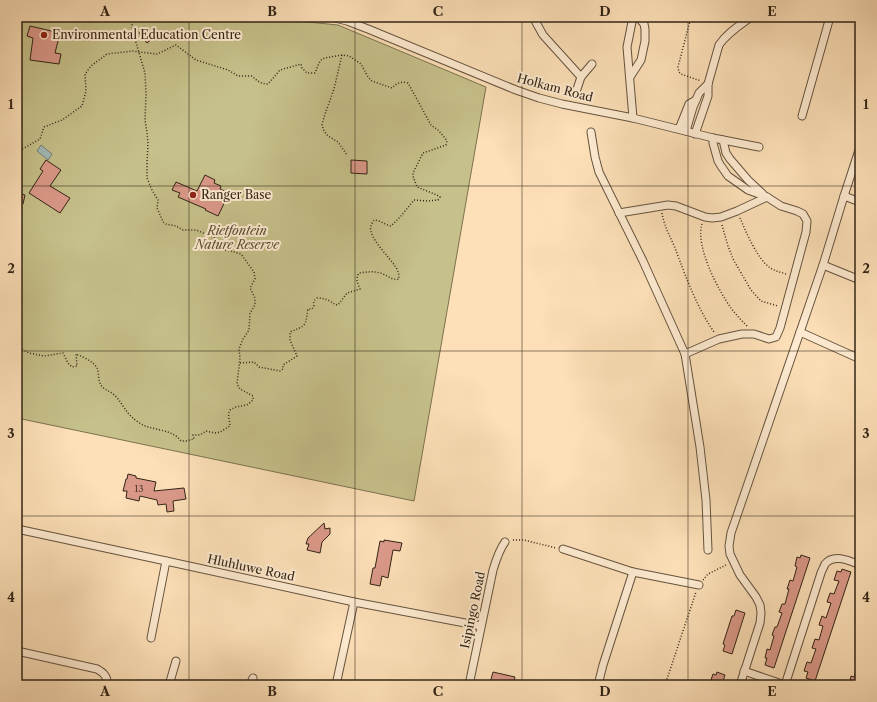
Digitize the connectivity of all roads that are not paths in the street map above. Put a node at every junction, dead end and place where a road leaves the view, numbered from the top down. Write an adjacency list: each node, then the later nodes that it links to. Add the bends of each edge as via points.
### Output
1 (331, 17): 13 (street, Holkam Road, via 368,29 533,96)
2 (533, 17): 8 (street, via 543,35)
3 (633, 17): 9 (street, via 627,47)
4 (638, 17): 9 (street, via 644,24 645,42 641,60)
5 (751, 17): 10 (street, via 719,46)
6 (830, 17): 12 (street)
7 (592, 64): 8 (street)
8 (581, 77): 11 (street)
9 (630, 77): 13 (street)
10 (708, 84): 14 (street, via 696,100 689,104); 16 (street, via 708,96)
11 (576, 92)
12 (802, 116)
13 (633, 118): 14 (street, Holkam Road)
14 (682, 130): 16 (street, Holkam Road)
15 (591, 132): 24 (street, via 599,172)
16 (695, 134): 17 (street, Holkam Road)
17 (713, 138): 18 (street, Holkam Road); 22 (street, via 718,161 728,176 748,190)
18 (723, 140): 20 (street, Holkam Road); 22 (street, via 730,159)
19 (860, 146): 21 (street)
20 (759, 147)
21 (844, 196): 23 (street); 25 (street)
22 (767, 197): 24 (street, via 737,211 712,218 676,206); 28 (street, via 781,206 803,214 807,221 776,337 769,339 754,334 742,334 719,339)
23 (860, 202)
24 (619, 213): 28 (street)
25 (823, 265): 26 (street); 27 (street)
26 (860, 280)
27 (800, 332): 29 (street); 43 (street, via 731,533 729,546 733,562 756,597 761,613)
28 (686, 354): 33 (street, via 706,500)
29 (860, 359)
30 (17, 529): 34 (street, Hluhluwe Road)
31 (505, 542): 39 (street, Isipingo Road, via 493,570)
32 (563, 549): 36 (street)
33 (708, 550)
34 (166, 561): 38 (street, Hluhluwe Road); 40 (street)
35 (860, 565): 50 (street, via 841,558 834,558 825,564)
36 (633, 572): 37 (street); 48 (street)
37 (699, 585)
38 (354, 602): 39 (street, Hluhluwe Road); 46 (street)
39 (481, 626): 47 (street, Isipingo Road)
40 (151, 638)
41 (17, 651): 44 (street, via 97,669 107,678)
42 (176, 661): 45 (street)
43 (744, 671): 49 (street); 50 (street)
44 (107, 685)
45 (169, 685)
46 (336, 685)
47 (469, 685)
48 (598, 685)
49 (740, 685)
50 (785, 685)

